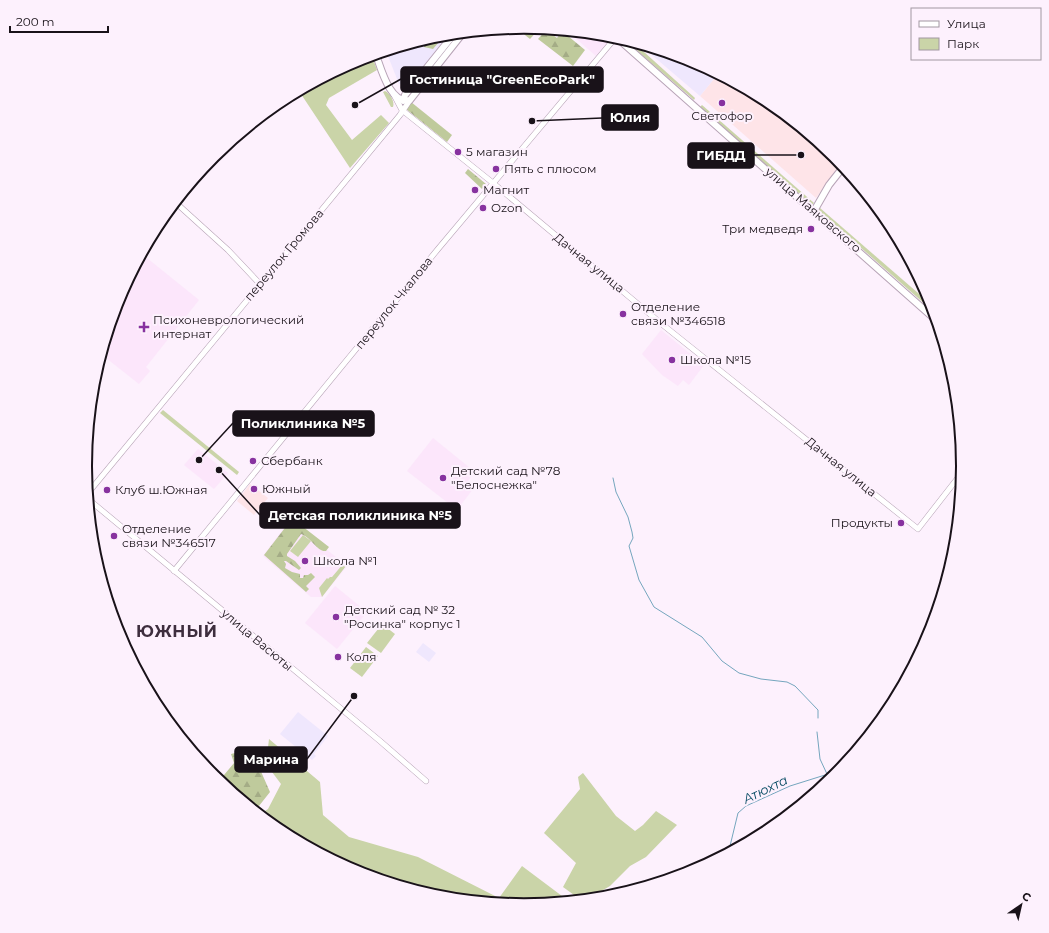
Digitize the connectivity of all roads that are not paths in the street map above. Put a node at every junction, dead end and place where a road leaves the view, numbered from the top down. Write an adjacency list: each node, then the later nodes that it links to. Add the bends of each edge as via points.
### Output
1 (457, 40): 7 (main road, переулок Громова)
2 (449, 41): 7 (main road, переулок Громова)
3 (611, 43): 10 (street, переулок Чкалова)
4 (627, 47): 12 (main road, улица Маяковского)
5 (379, 59): 6 (main road, Дачная улица, via 388,85)
6 (394, 93): 7 (main road); 8 (street, Дачная улица)
7 (406, 99): 8 (street, переулок Громова)
8 (402, 110): 10 (street, Дачная улица); 13 (street, переулок Громова)
9 (840, 171): 12 (main road)
10 (493, 183): 15 (street, Дачная улица, via 663,324 918,529); 18 (street, переулок Чкалова)
11 (179, 206): 13 (street, via 228,250)
12 (814, 211): 14 (main road, улица Маяковского)
13 (260, 284): 16 (street, переулок Громова)
14 (929, 314)
15 (957, 480)
16 (93, 488)
17 (94, 504): 18 (street, улица Васюты)
18 (174, 571): 19 (street, улица Васюты)
19 (426, 781)

